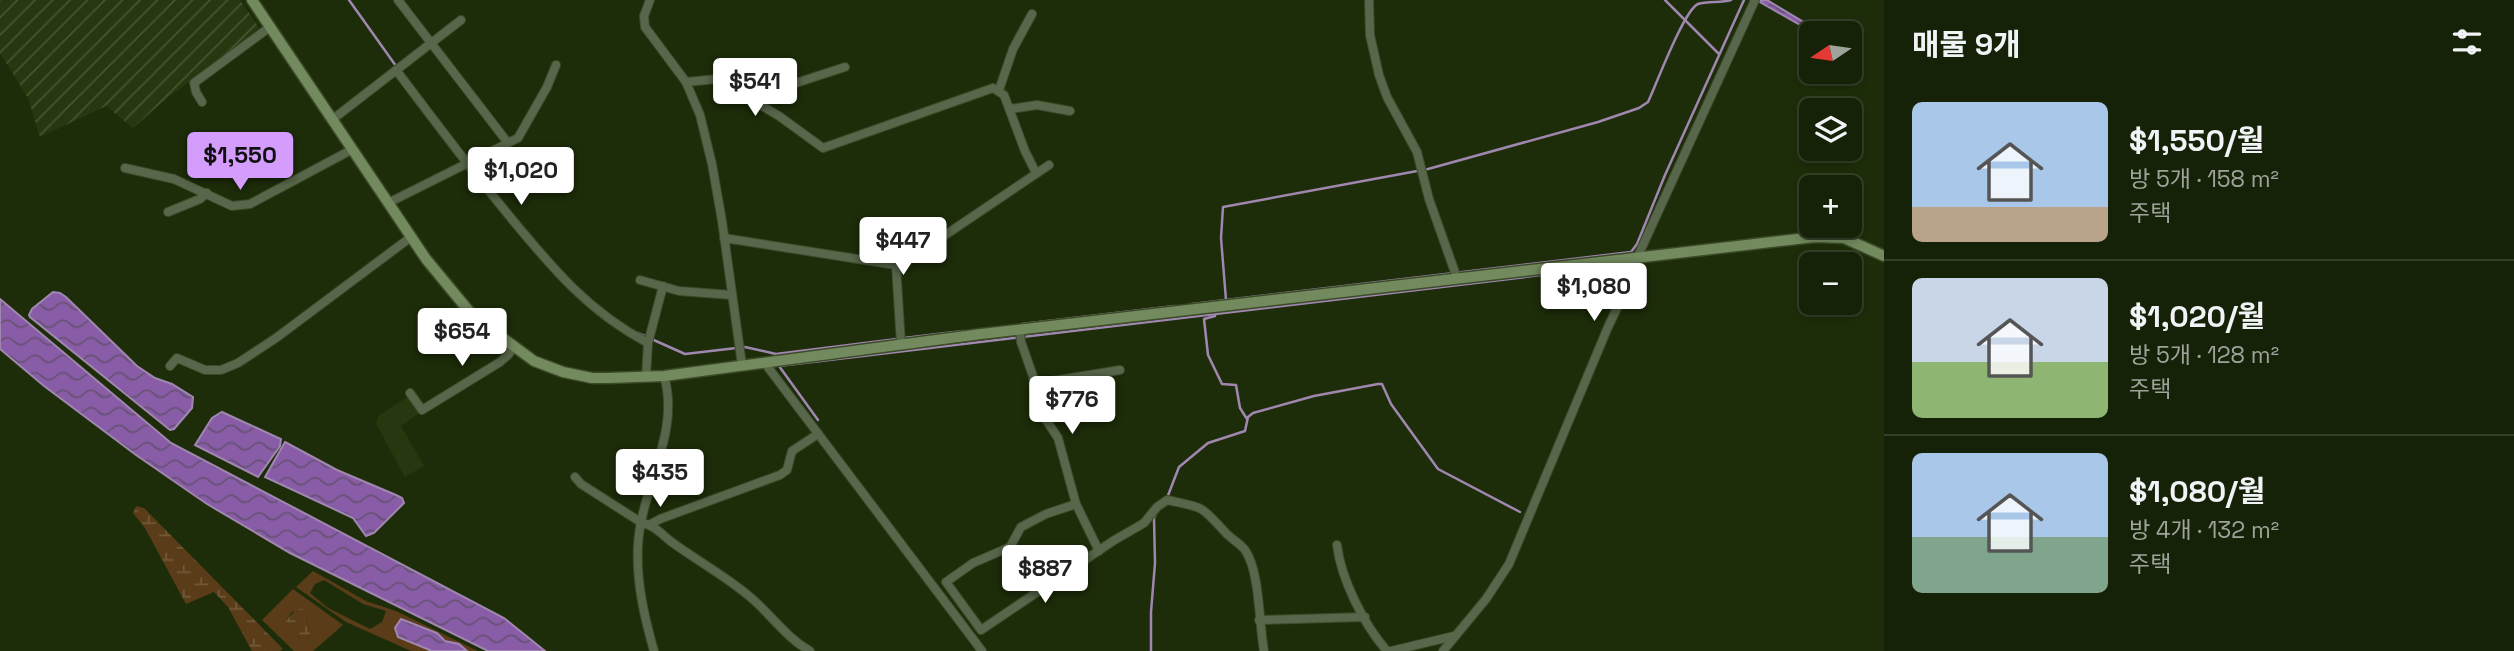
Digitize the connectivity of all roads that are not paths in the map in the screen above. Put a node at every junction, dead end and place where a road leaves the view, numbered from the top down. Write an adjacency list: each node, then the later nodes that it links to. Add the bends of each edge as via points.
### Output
1 (252, 0): 8 (street)
2 (398, 0): 9 (street)
3 (650, 0): 13 (street, via 645,27)
4 (1369, 0): 34 (street, via 1370,35 1379,75 1418,152)
5 (1755, 0): 32 (street)
6 (1032, 14): 14 (street)
7 (461, 20): 9 (street)
8 (270, 27): 16 (street, via 194,83); 19 (street)
9 (431, 43): 12 (street); 20 (street)
10 (556, 65): 20 (street, via 519,138)
11 (845, 67): 15 (street)
12 (396, 70): 19 (street); 22 (street)
13 (686, 82): 15 (street, via 717,79); 30 (street, via 701,115)
14 (999, 90): 15 (street, via 985,90 823,148); 17 (street)
15 (750, 98)
16 (202, 102)
17 (1010, 109): 18 (street, via 1037,105); 25 (street)
18 (1070, 111)
19 (333, 119): 21 (street)
20 (508, 143): 22 (street)
21 (353, 149): 26 (street, via 250,204 232,206); 27 (street)
22 (466, 164): 27 (street); 39 (street, via 563,281 618,328)
23 (1049, 165): 25 (street)
24 (125, 168): 26 (street, via 174,179)
25 (1036, 173): 33 (street)
26 (207, 193): 28 (street)
27 (388, 203): 29 (street)
28 (168, 212)
29 (411, 237): 41 (street, via 473,316); 44 (street, via 238,363 205,370 177,358)
30 (724, 238): 33 (street); 37 (street)
31 (1884, 256): 32 (street, via 1844,238 1827,236)
32 (1637, 258): 34 (street); 58 (street, via 1509,564)
33 (896, 265): 40 (street)
34 (1457, 278): 38 (street)
35 (640, 280): 36 (street)
36 (663, 286): 37 (street); 39 (street)
37 (732, 295): 43 (street)
38 (1020, 330): 40 (street); 48 (street)
39 (648, 344): 47 (street)
40 (901, 344): 42 (street)
41 (513, 348): 47 (street, via 563,372 592,378); 49 (street, via 500,362 422,410)
42 (764, 362): 43 (street); 50 (street)
43 (743, 365): 46 (street)
44 (170, 366)
45 (1120, 370): 48 (street)
46 (664, 376): 47 (street); 53 (street, via 668,415)
47 (646, 377)
48 (1034, 384): 52 (street, via 1037,406 1058,438)
49 (410, 393)
50 (818, 433): 53 (street, via 792,451 787,470 780,475); 61 (street)
51 (575, 477): 53 (street)
52 (1076, 504): 55 (street); 55 (street, via 1021,527 1010,547 973,563 946,582 981,630)
53 (646, 524): 59 (street, via 638,544 639,581); 60 (street, via 752,598 785,633)
54 (1337, 545): 56 (street, via 1347,583)
55 (1099, 551): 57 (street, via 1148,520 1162,501 1198,506 1249,557)
56 (1365, 617): 57 (street); 63 (street)
57 (1259, 621): 62 (street)
58 (1454, 636): 63 (street); 64 (street)
59 (654, 651)
60 (810, 651)
61 (982, 651)
62 (1264, 651)
63 (1389, 651)
64 (1443, 651)

